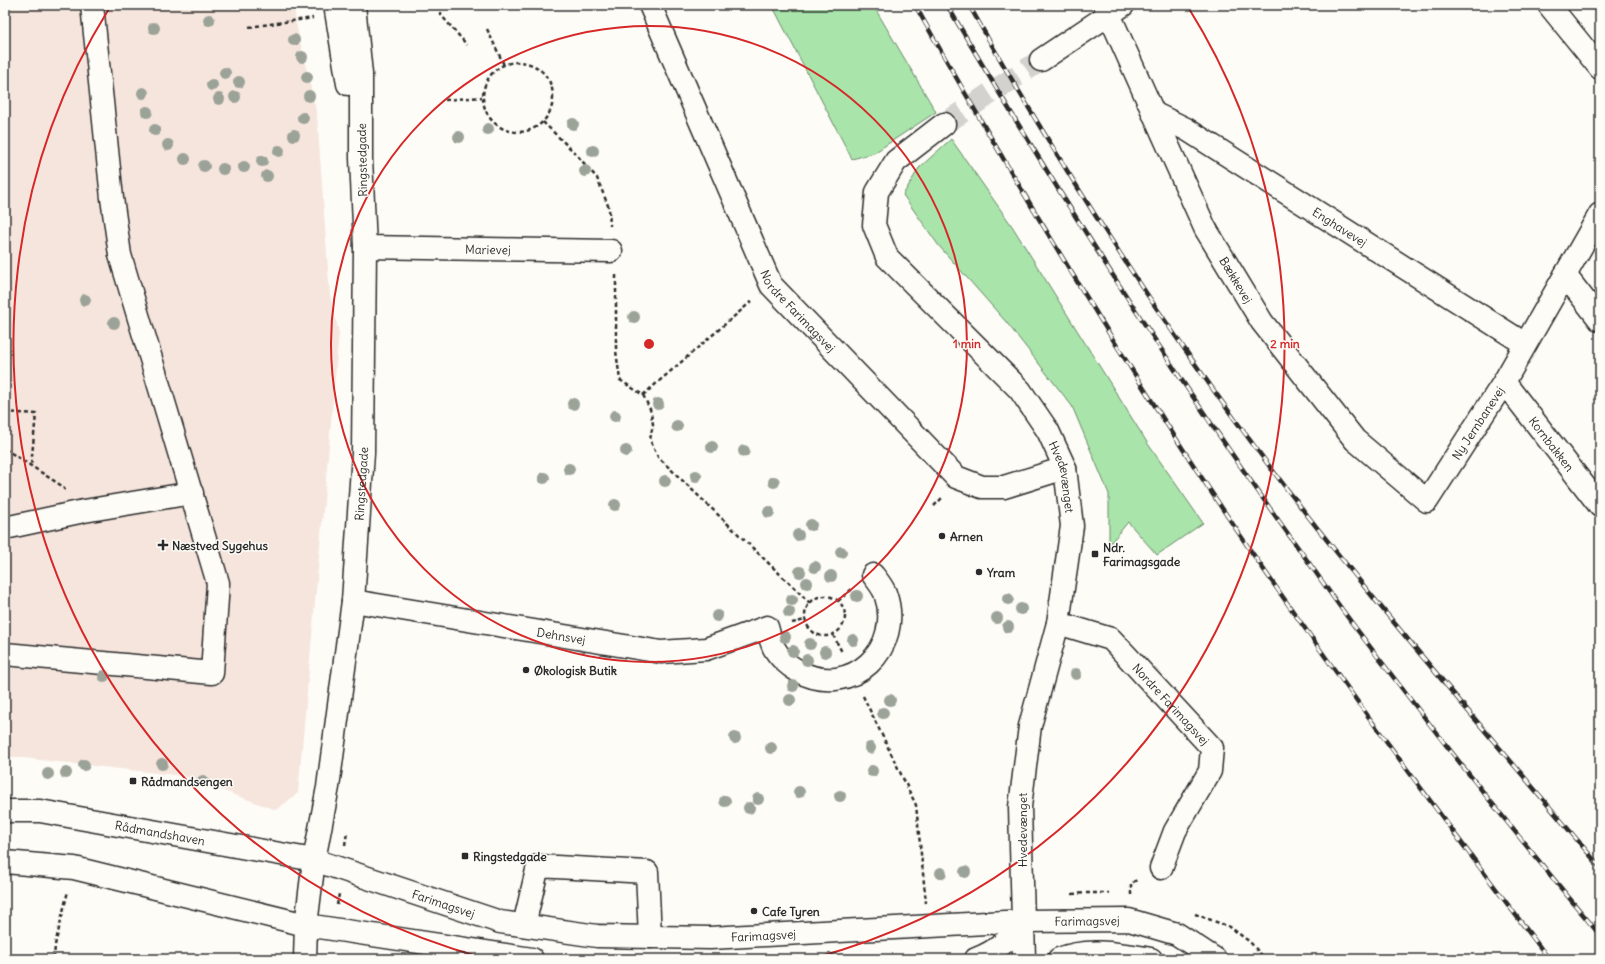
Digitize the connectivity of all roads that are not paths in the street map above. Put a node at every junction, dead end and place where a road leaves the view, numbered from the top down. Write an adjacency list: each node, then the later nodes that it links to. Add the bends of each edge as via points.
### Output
1 (92, 5): 18 (street, via 120,255)
2 (650, 5): 17 (street, Nordre Farimagsvej, via 771,285 956,477 982,487 1004,487)
3 (1549, 5): 7 (street)
4 (342, 8): 11 (street, Ringstedgade, via 361,158)
5 (1112, 8): 6 (street); 8 (street, Bækkevej)
6 (1041, 60)
7 (1600, 68)
8 (1153, 113): 15 (street, Enghavevej, via 1186,129); 19 (street, Bækkevej, via 1205,228 1262,322 1355,440)
9 (944, 124): 17 (street, Hvedevænget, via 896,161 877,192 874,225 888,257 1020,390 1048,431)
10 (1600, 214): 13 (street, Ny Jernbanevej)
11 (365, 247): 12 (street, Marievej); 23 (street, Ringstedgade, via 363,453)
12 (611, 251)
13 (1565, 275): 14 (street); 15 (street, Ny Jernbanevej)
14 (1600, 320)
15 (1525, 344): 16 (street, Ny Jernbanevej)
16 (1504, 382): 19 (street, Ny Jernbanevej); 20 (street, Kornbakken)
17 (1064, 468): 24 (street, Hvedevænget, via 1072,526)
18 (192, 493): 21 (street, via 84,511); 25 (street, via 218,584 212,673)
19 (1427, 501)
20 (1600, 506)
21 (5, 528)
22 (873, 575): 23 (street, Dehnsvej, via 884,591 890,610 889,630 882,648 869,664 853,674 831,679 808,676 789,666 774,648 767,628 706,649 661,652)
23 (353, 601): 27 (street, Ringstedgade, via 328,787)
24 (1058, 623): 29 (street, Nordre Farimagsvej, via 1111,638 1212,748 1210,771 1175,831); 30 (street, Hvedevænget, via 1030,726 1020,806)
25 (5, 654)
26 (5, 811): 27 (street, Rådmandshaven, via 40,811)
27 (314, 860): 31 (street, Ringstedgade); 32 (street, Farimagsvej, via 500,922)
28 (5, 862): 31 (street, via 74,868)
29 (1161, 868)
30 (1024, 921): 33 (street, Farimagsvej, via 710,938); 36 (street, via 1015,935 1002,946); 37 (street, Hvedevænget); 40 (street, Farimagsvej, via 1129,920 1177,934)
31 (306, 925): 34 (street, Ringstedgade); 35 (street)
32 (524, 925): 33 (street, Farimagsvej, via 597,936); 33 (street, via 538,866 647,872)
33 (650, 937)
34 (305, 959)
35 (532, 959)
36 (976, 959)
37 (1024, 959)
38 (1059, 959): 39 (street, via 1083,952 1114,952)
39 (1151, 959)
40 (1215, 959)

